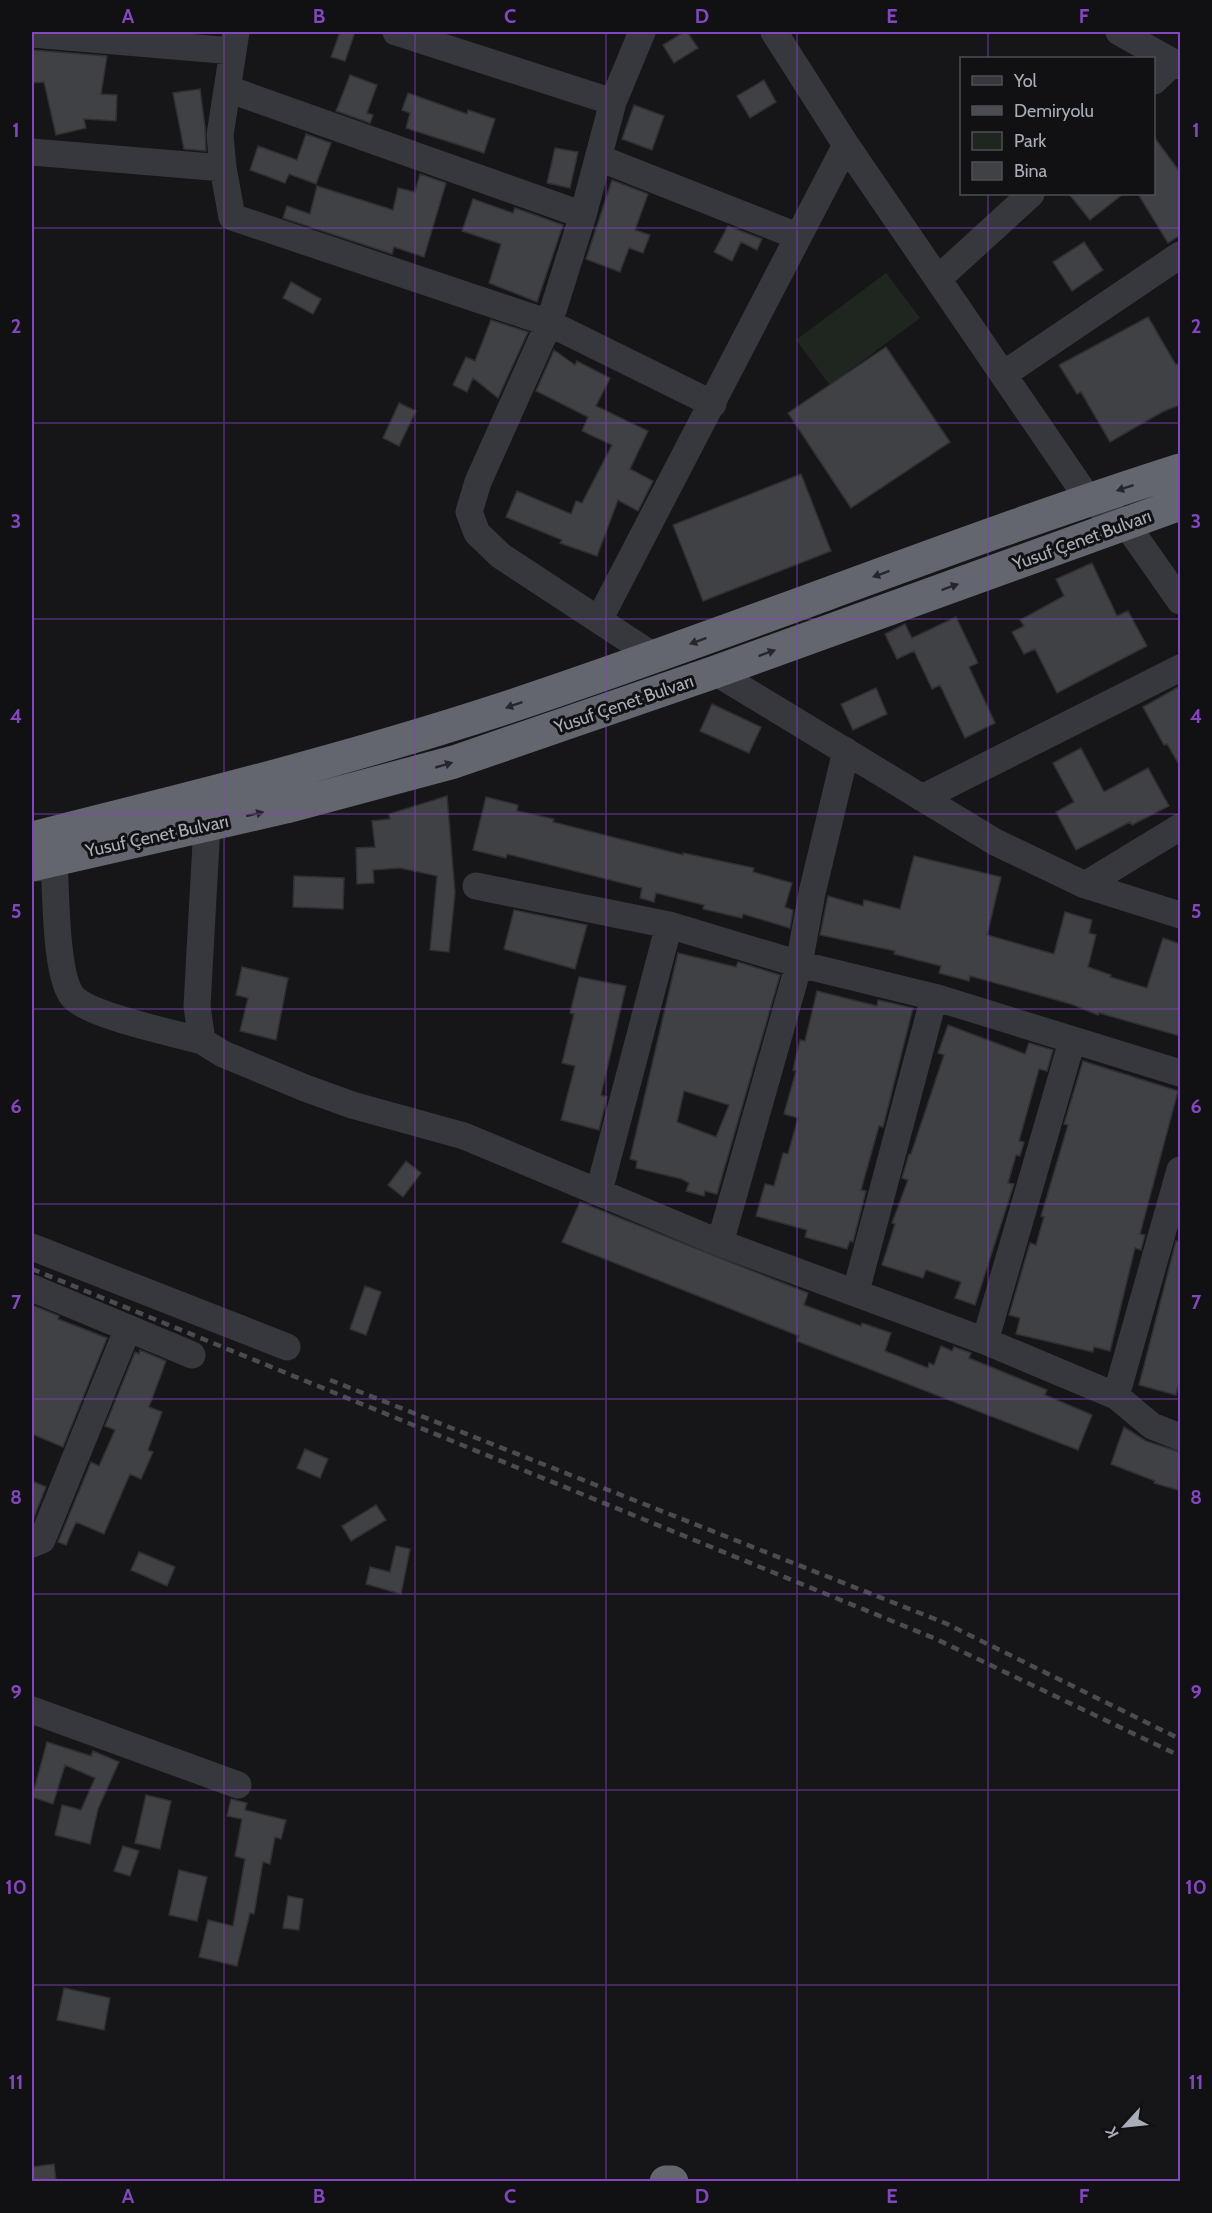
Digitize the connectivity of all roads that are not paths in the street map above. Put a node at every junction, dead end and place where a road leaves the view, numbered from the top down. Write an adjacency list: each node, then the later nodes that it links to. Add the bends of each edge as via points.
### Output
1 (396, 32): 10 (street)
2 (642, 32): 10 (street)
3 (774, 32): 11 (street)
4 (1119, 32): 7 (street)
5 (32, 34): 6 (street)
6 (235, 41): 9 (street)
7 (1169, 46): 8 (street)
8 (1155, 79)
9 (228, 89): 14 (street, via 220,135); 16 (street)
10 (613, 102): 13 (street)
11 (846, 145): 17 (street); 19 (street)
12 (32, 152): 14 (street)
13 (599, 158): 16 (street); 17 (street)
14 (223, 168): 20 (street, via 232,217)
15 (1030, 195): 19 (street)
16 (583, 215): 20 (street)
17 (797, 236): 22 (street)
18 (1180, 255): 21 (street)
19 (939, 278): 21 (street)
20 (549, 323): 22 (street); 28 (street, via 478,482 469,512 477,533 501,556)
21 (1004, 374): 24 (street)
22 (713, 404): 28 (street)
23 (1180, 471): 24 (highway, Yusuf Çenet Bulvarı, one-way to 24)
24 (1089, 500): 26 (street); 29 (highway, Yusuf Çenet Bulvarı, one-way to 29)
25 (1180, 504): 26 (highway, Yusuf Çenet Bulvarı)
26 (1126, 524): 27 (street); 31 (highway, Yusuf Çenet Bulvarı, one-way to 26)
27 (1180, 601)
28 (599, 620): 29 (street)
29 (655, 657): 35 (highway, Yusuf Çenet Bulvarı, one-way to 35, via 407,739)
30 (1180, 668): 33 (street)
31 (715, 672): 32 (street); 36 (highway, Yusuf Çenet Bulvarı, one-way to 31, via 443,765)
32 (846, 752): 33 (street); 43 (street)
33 (922, 798): 39 (street, via 994,842)
34 (32, 821): 35 (street)
35 (85, 825): 38 (highway, Yusuf Çenet Bulvarı)
36 (207, 825): 38 (highway, Yusuf Çenet Bulvarı); 45 (street, via 197,1006)
37 (1180, 827): 39 (street)
38 (37, 858): 45 (street, via 63,978 72,996 83,1006)
39 (1085, 885): 41 (street)
40 (476, 886): 42 (street)
41 (1180, 915)
42 (669, 925): 43 (street); 49 (street)
43 (799, 964): 44 (street); 50 (street)
44 (934, 998): 46 (street); 53 (street)
45 (202, 1041): 49 (street, via 223,1054 305,1088 464,1136)
46 (1072, 1041): 47 (street); 55 (street)
47 (1180, 1073)
48 (1180, 1170): 58 (street)
49 (599, 1191): 50 (street)
50 (720, 1243): 53 (street)
51 (32, 1247): 56 (street)
52 (32, 1288): 54 (street)
53 (855, 1291): 55 (street)
54 (128, 1328): 57 (street); 60 (street, via 42,1540)
55 (985, 1341): 58 (street)
56 (287, 1347)
57 (192, 1355)
58 (1116, 1396): 59 (street, via 1152,1426)
59 (1180, 1437)
60 (32, 1544)
61 (32, 1710): 62 (street)
62 (238, 1785)
63 (666, 2181): 64 (highway)
64 (672, 2181)

